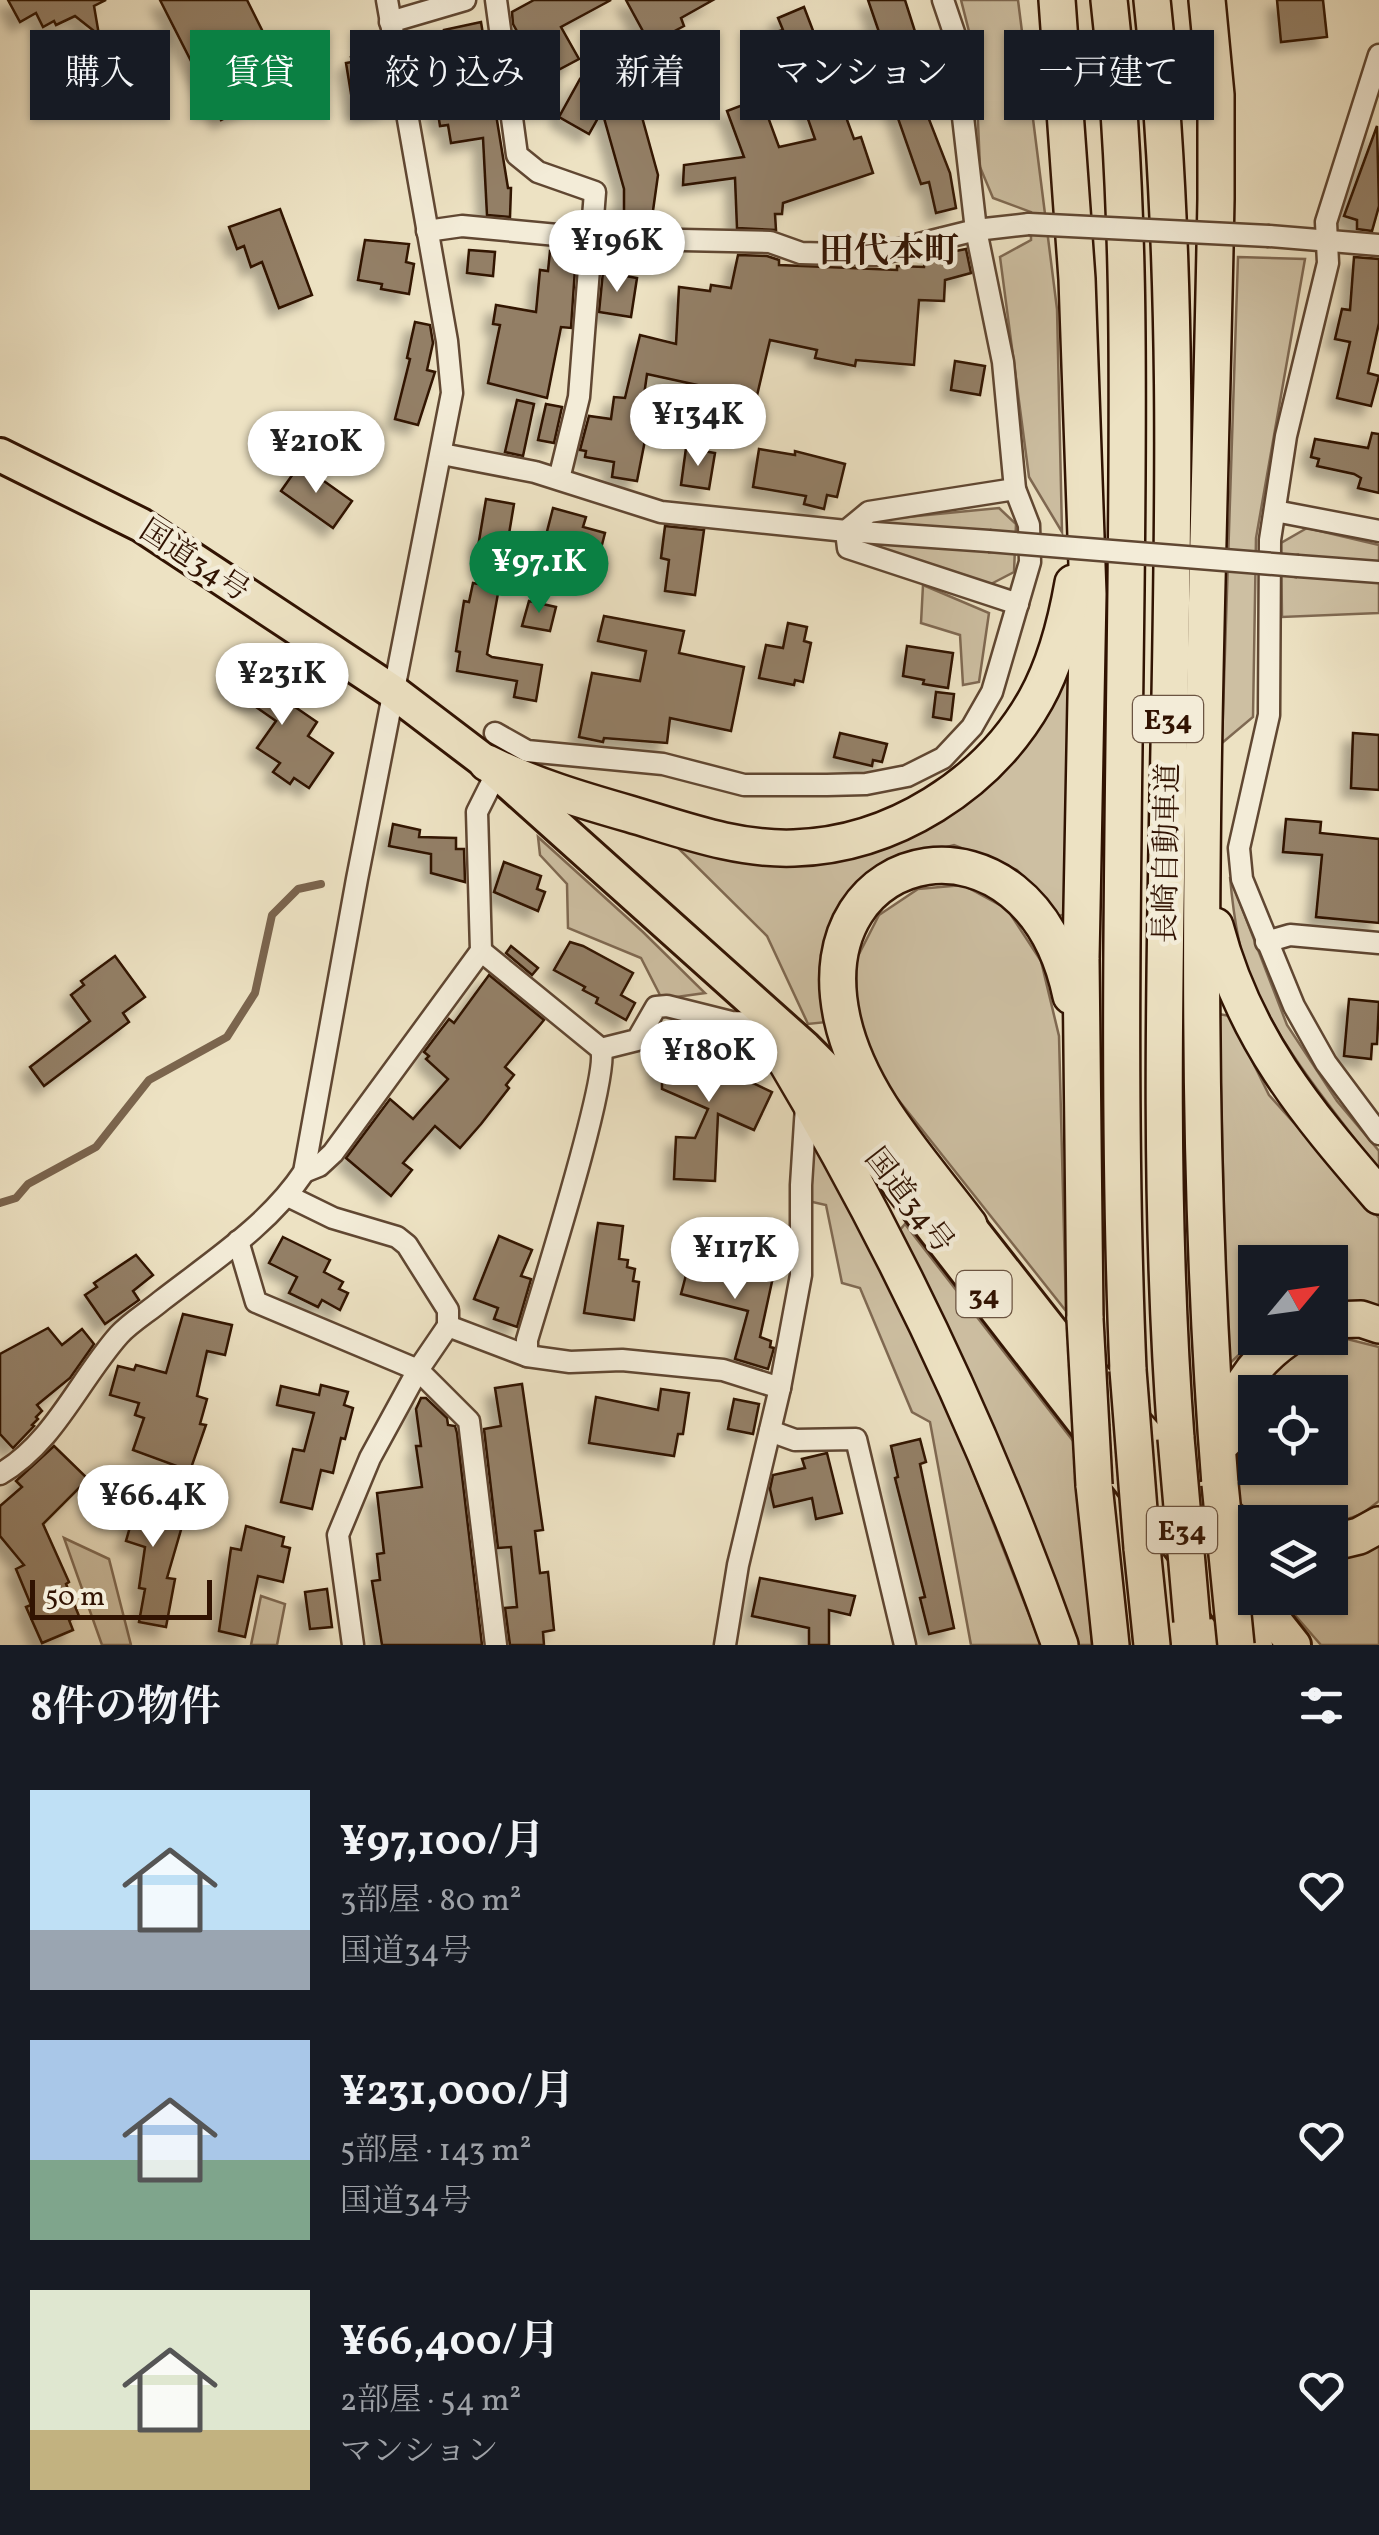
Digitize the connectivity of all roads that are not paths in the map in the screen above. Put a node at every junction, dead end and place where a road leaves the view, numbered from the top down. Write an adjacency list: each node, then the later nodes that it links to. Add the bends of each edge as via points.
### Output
1 (386, 0): 9 (street)
2 (466, 0): 9 (street)
3 (496, 0): 13 (street, via 518,156 538,172 595,192)
4 (943, 0): 11 (street, via 964,62)
5 (1056, 0): 18 (highway, via 1078,279)
6 (1110, 0): 66 (highway, 長崎自動車道 / E34, bridge, via 1128,334 1121,1144 1128,1370)
7 (1152, 0): 59 (highway, 長崎自動車道 / E34, bridge, via 1171,333 1162,1135 1176,1438)
8 (1207, 0): 28 (highway, via 1216,199)
9 (390, 22): 12 (street)
10 (1379, 55): 14 (street, via 1326,222)
11 (976, 230): 13 (street, via 875,255 802,252 770,242); 14 (street, bridge, via 1030,224); 20 (street, via 1003,362)
12 (427, 231): 13 (street, via 462,226); 16 (street, via 452,393)
13 (589, 238): 19 (street, via 579,397)
14 (1326, 242): 15 (street); 21 (street, via 1328,263)
15 (1379, 245)
16 (442, 454): 19 (street); 26 (street)
17 (0, 455): 26 (highway, 国道34号 / 34, via 141,525)
18 (1083, 470): 27 (highway, via 1065,625 1036,698 968,780 904,821 833,844 748,846 558,794 527,783); 35 (highway, via 1088,613)
19 (559, 479): 22 (street, via 662,512)
20 (1015, 489): 22 (street, via 868,512); 25 (street, via 1029,525 1030,562)
21 (1275, 510): 23 (street); 29 (street, via 1269,714 1239,848 1242,879)
22 (846, 531): 24 (street, bridge); 25 (street, via 848,548)
23 (1379, 531)
24 (1379, 572)
25 (1018, 604): 27 (street, via 992,692 972,726 943,758 907,776 866,784 744,784 663,764 527,751)
26 (395, 693): 27 (highway, 国道34号 / 34); 38 (street)
27 (493, 756): 31 (street, via 477,812); 32 (highway, 国道34号 / 34)
28 (1204, 856): 40 (highway, via 1223,958 1257,1035 1306,1111); 53 (highway, via 1205,1258)
29 (1266, 942): 30 (street, via 1290,935); 37 (street, via 1326,1063)
30 (1379, 943)
31 (481, 951): 34 (street); 38 (street, via 332,1153)
32 (700, 954): 33 (highway, 国道34号 / 34); 41 (highway, 国道34号 / 34, via 853,1093)
33 (764, 1027): 34 (street, via 656,1006 637,1040); 36 (highway); 68 (highway, 国道34号 / 34, via 902,1188)
34 (601, 1048): 48 (street, via 593,1107)
35 (1080, 1091): 41 (highway, via 1066,972 1021,895 978,870 930,865 868,897 838,965 851,1047 882,1108); 46 (highway)
36 (806, 1094): 50 (street, via 802,1275); 64 (highway, via 936,1338)
37 (1379, 1134)
38 (304, 1172): 39 (street)
39 (288, 1196): 42 (street); 45 (street, via 407,1245 448,1310)
40 (1379, 1196)
41 (969, 1225): 46 (highway, 国道34号 / 34)
42 (238, 1241): 49 (street, via 256,1302); 52 (street, via 120,1333 63,1414)
43 (1348, 1320): 44 (highway)
44 (1379, 1325)
45 (448, 1326): 48 (street); 49 (street)
46 (1073, 1331): 55 (highway, via 1201,1496); 57 (highway, 国道34号 / 34); 65 (highway, bridge)
47 (1268, 1355): 53 (highway, via 1239,1389)
48 (527, 1356): 50 (street, via 722,1370)
49 (418, 1370): 60 (street, via 370,1458 338,1536); 61 (street, via 469,1421)
50 (780, 1388): 51 (street)
51 (770, 1431): 62 (street); 63 (street, via 794,1440 856,1439)
52 (0, 1474)
53 (1220, 1484): 67 (highway, bridge)
54 (1379, 1525): 56 (highway)
55 (1238, 1526)
56 (1348, 1539)
57 (1238, 1570)
58 (1271, 1615): 69 (highway, 国道34号 / 34)
59 (1194, 1633)
60 (353, 1645)
61 (496, 1645)
62 (725, 1645)
63 (905, 1645)
64 (1060, 1645)
65 (1111, 1645)
66 (1152, 1645)
67 (1236, 1645)
68 (1256, 1645)
69 (1294, 1645)

